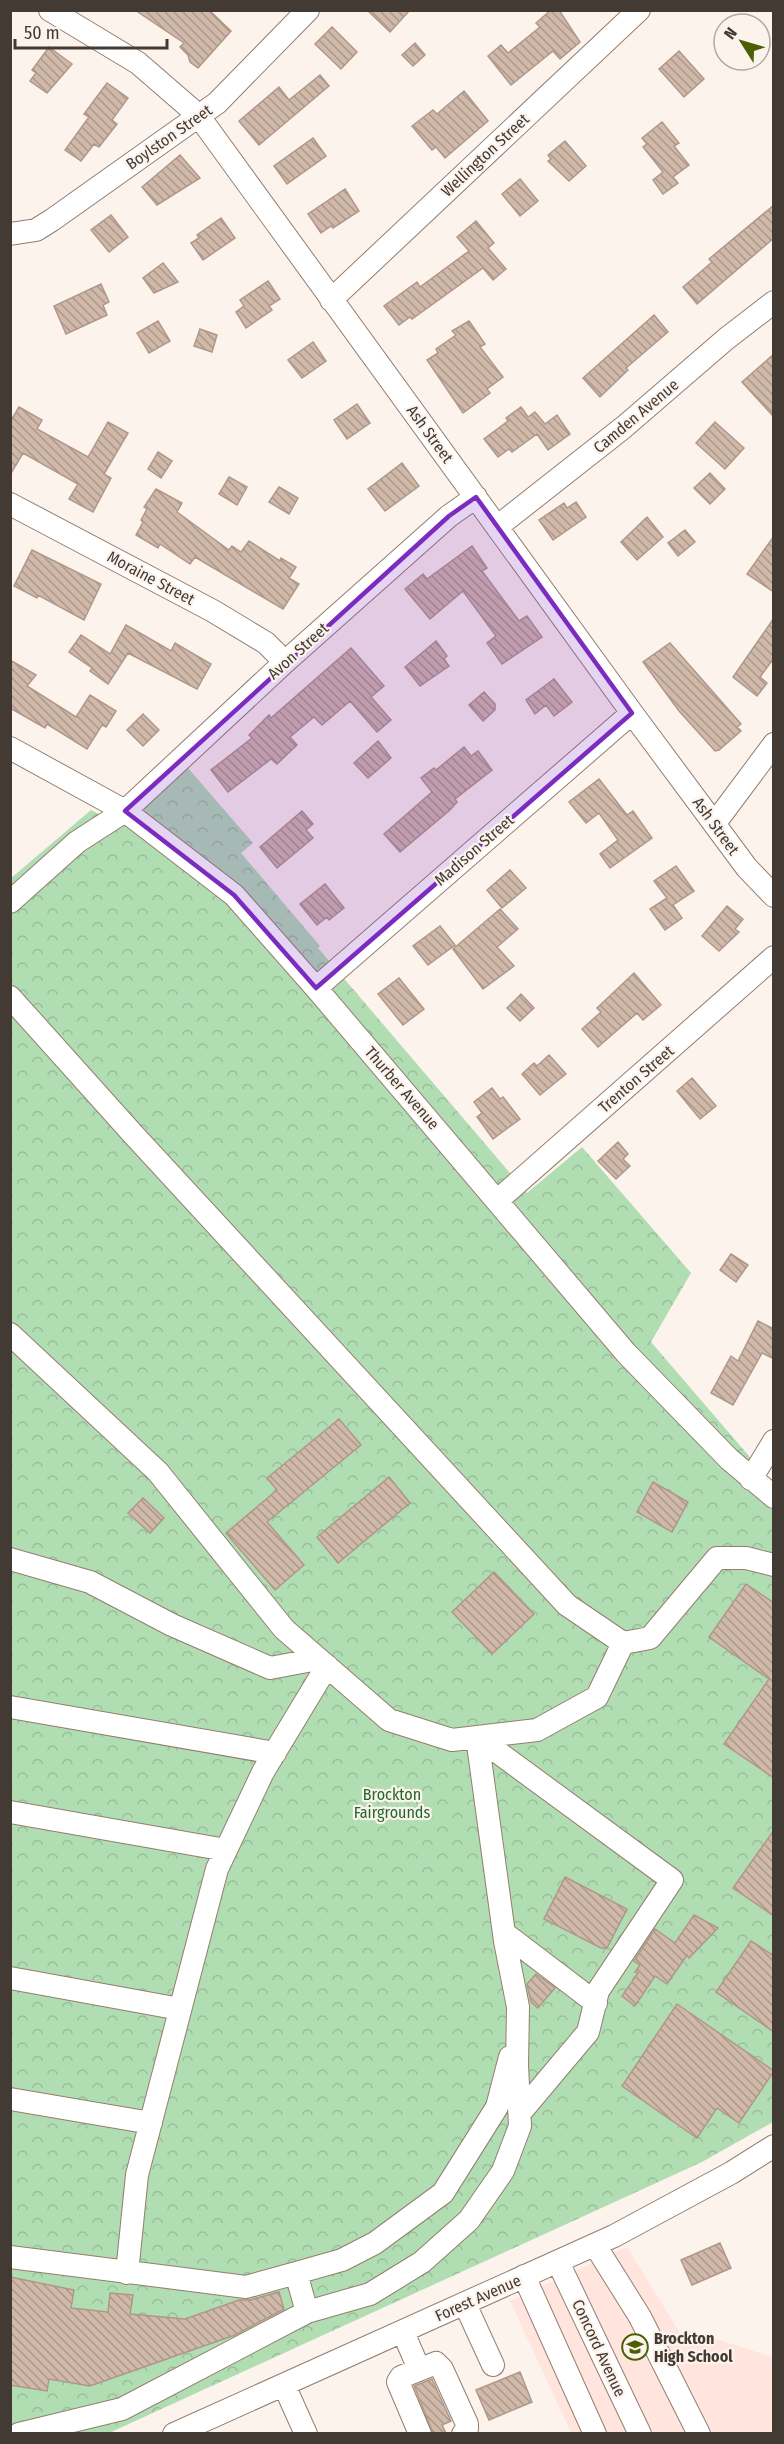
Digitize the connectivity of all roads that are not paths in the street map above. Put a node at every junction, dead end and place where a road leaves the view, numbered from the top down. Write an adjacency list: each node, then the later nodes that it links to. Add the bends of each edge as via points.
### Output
1 (50, 10): 4 (street, Ash Street, via 138,63)
2 (308, 10): 4 (street, Boylston Street, via 217,103)
3 (639, 10): 6 (street, Wellington Street)
4 (198, 115): 5 (street, Boylston Street, via 52,220 36,230); 6 (street, Ash Street)
5 (10, 234)
6 (331, 300): 8 (street, Ash Street)
7 (774, 302): 10 (street, Camden Avenue)
8 (476, 496): 10 (street, Ash Street); 11 (street, Avon Street)
9 (10, 504): 11 (street, Moraine Street, via 213,611 266,643)
10 (498, 527): 12 (street, Ash Street)
11 (285, 662): 15 (street, Avon Street)
12 (632, 713): 16 (street, Ash Street); 20 (street, Madison Street)
13 (774, 744): 16 (street)
14 (10, 748): 15 (street, Thurber Avenue)
15 (125, 811): 18 (street, Avon Street, via 77,842); 20 (street, Thurber Avenue, via 234,895)
16 (715, 823): 17 (street, Ash Street, via 747,868)
17 (774, 896)
18 (10, 902)
19 (774, 957): 22 (street, Trenton Street)
20 (316, 988): 22 (street, Thurber Avenue)
21 (10, 997): 29 (street, via 567,1605)
22 (498, 1200): 25 (street, Thurber Avenue, via 626,1353)
23 (10, 1334): 30 (street, via 158,1472 284,1629)
24 (774, 1441): 25 (street)
25 (752, 1479): 26 (street, Thurber Avenue)
26 (774, 1497)
27 (10, 1559): 30 (street, via 90,1582 172,1625 270,1668)
28 (774, 1565): 29 (street, via 746,1558 717,1558 650,1638)
29 (622, 1643): 32 (street, via 597,1697 537,1730)
30 (323, 1663): 32 (street, via 389,1720 452,1740); 33 (street)
31 (10, 1707): 33 (street)
32 (477, 1737): 36 (street); 38 (street, via 672,1880 598,1990)
33 (275, 1753): 35 (street)
34 (10, 1812): 35 (street)
35 (226, 1850): 39 (street, via 217,1869)
36 (504, 1933): 38 (street); 40 (street)
37 (10, 1978): 39 (street)
38 (596, 2003): 42 (street, via 588,2032)
39 (180, 2009): 43 (street)
40 (518, 2026): 42 (street); 49 (street, via 497,2108 443,2193 375,2243 342,2260)
41 (10, 2099): 43 (street)
42 (520, 2113): 52 (street, via 520,2126 503,2171 469,2220 422,2262 370,2294)
43 (151, 2123): 48 (street, via 137,2175)
44 (774, 2146): 45 (street, Forest Avenue)
45 (595, 2245): 47 (street, Forest Avenue); 64 (street, via 640,2317)
46 (10, 2257): 48 (street)
47 (558, 2262): 50 (street, Forest Avenue); 63 (street, Concord Avenue)
48 (127, 2273): 49 (street, via 246,2287)
49 (296, 2273): 52 (street)
50 (524, 2277): 51 (street, Forest Avenue); 62 (street)
51 (465, 2304): 53 (street, Forest Avenue); 54 (street)
52 (307, 2312): 57 (street, via 122,2409)
53 (403, 2332): 55 (street); 56 (street, Forest Avenue)
54 (493, 2365)
55 (419, 2369): 60 (street, via 398,2382); 61 (street, via 436,2363 442,2368 467,2424)
56 (284, 2385): 58 (street, Forest Avenue); 59 (street)
57 (19, 2433)
58 (174, 2433)
59 (303, 2433)
60 (420, 2433)
61 (463, 2433)
62 (595, 2433)
63 (640, 2433)
64 (699, 2433)

